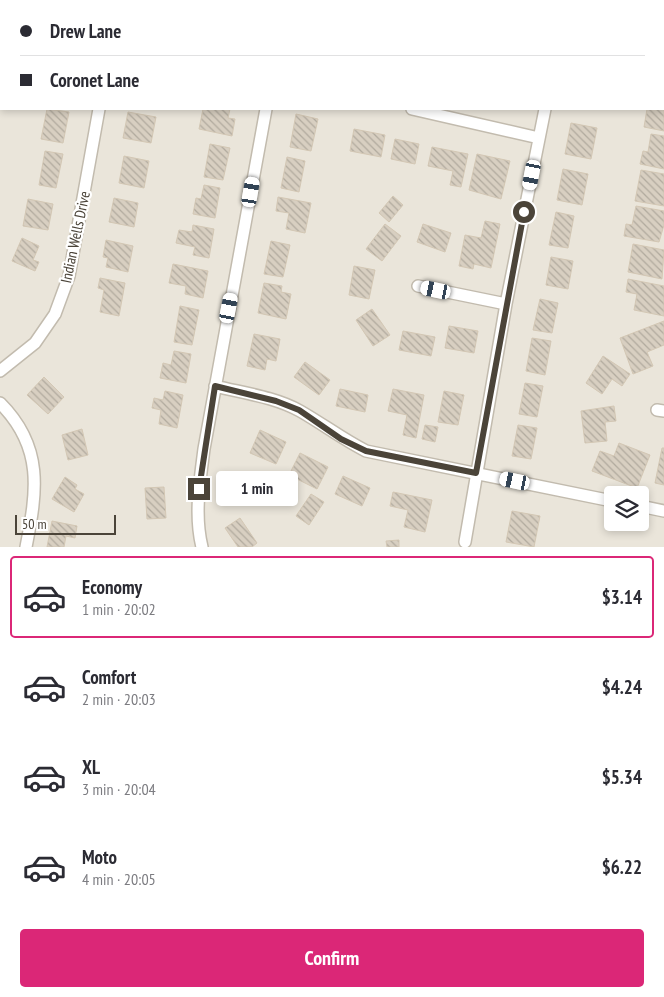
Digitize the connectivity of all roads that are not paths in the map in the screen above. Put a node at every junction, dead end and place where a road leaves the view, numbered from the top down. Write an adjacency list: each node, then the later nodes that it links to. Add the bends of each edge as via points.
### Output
1 (99, 110): 8 (street, Indian Wells Drive, via 69,276 55,314 35,343)
2 (266, 110): 9 (street)
3 (416, 110): 5 (street)
4 (545, 110): 5 (street)
5 (539, 138): 7 (street)
6 (418, 286): 7 (street)
7 (506, 304): 11 (street)
8 (0, 372)
9 (215, 386): 11 (street, via 299,410 341,439 366,451); 17 (street, via 199,489 198,528)
10 (0, 403): 16 (street, via 27,441 34,463 34,498)
11 (476, 473): 12 (street); 15 (street)
12 (604, 499)
13 (649, 508): 14 (street)
14 (664, 511)
15 (465, 542)
16 (26, 547)
17 (202, 547)

